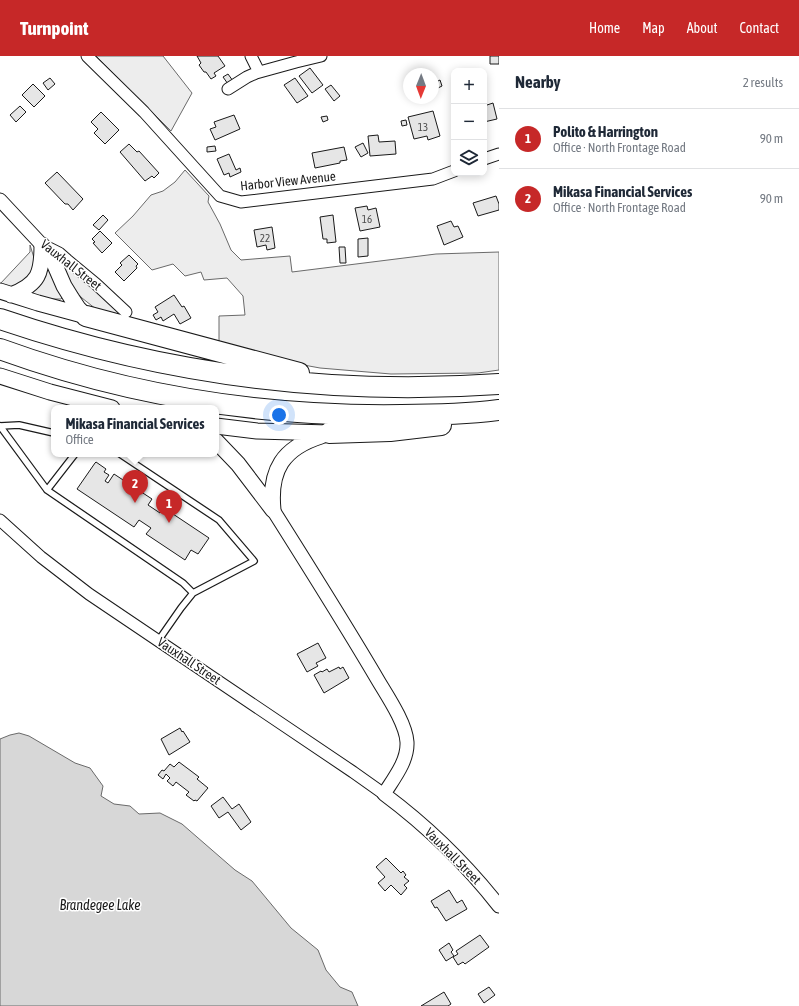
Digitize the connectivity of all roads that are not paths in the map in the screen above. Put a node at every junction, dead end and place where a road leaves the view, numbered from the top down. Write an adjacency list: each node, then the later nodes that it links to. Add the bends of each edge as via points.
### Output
1 (88, 56): 8 (street, Harbor View Avenue, via 144,112 220,196 241,202 433,179)
2 (252, 56): 4 (street)
3 (321, 56): 4 (street)
4 (259, 72): 5 (street)
5 (228, 89)
6 (499, 154): 7 (street)
7 (487, 159)
8 (451, 172)
9 (0, 200): 10 (street, Vauxhall Street)
10 (42, 245): 11 (main road, via 42,264 38,275 26,288); 12 (street, Vauxhall Street, via 59,253); 13 (main road, via 72,299)
11 (6, 293): 13 (main road)
12 (126, 312)
13 (86, 316): 18 (highway)
14 (0, 319): 18 (highway, via 89,347 178,366 254,378)
15 (0, 349): 20 (highway, via 99,380 202,402 290,412 371,415)
16 (0, 376): 19 (main road)
17 (499, 384): 18 (highway, via 432,387)
18 (345, 385)
19 (100, 405)
20 (498, 410): 24 (highway, via 426,428)
21 (0, 426): 23 (lane, via 19,425); 28 (lane)
22 (219, 426): 24 (main road)
23 (51, 431)
24 (329, 433): 29 (main road, via 294,448 285,457 274,481)
25 (219, 444): 29 (main road, via 238,464)
26 (73, 457): 28 (lane)
27 (124, 457): 31 (lane, via 219,520 254,561)
28 (47, 490): 31 (lane)
29 (273, 510): 33 (street, via 390,700 404,728 407,742 404,760)
30 (0, 520): 32 (street, Vauxhall Street, via 61,574)
31 (193, 593): 32 (lane)
32 (158, 641): 33 (street, Vauxhall Street)
33 (384, 794): 34 (street, Vauxhall Street, via 445,846)
34 (499, 906)

